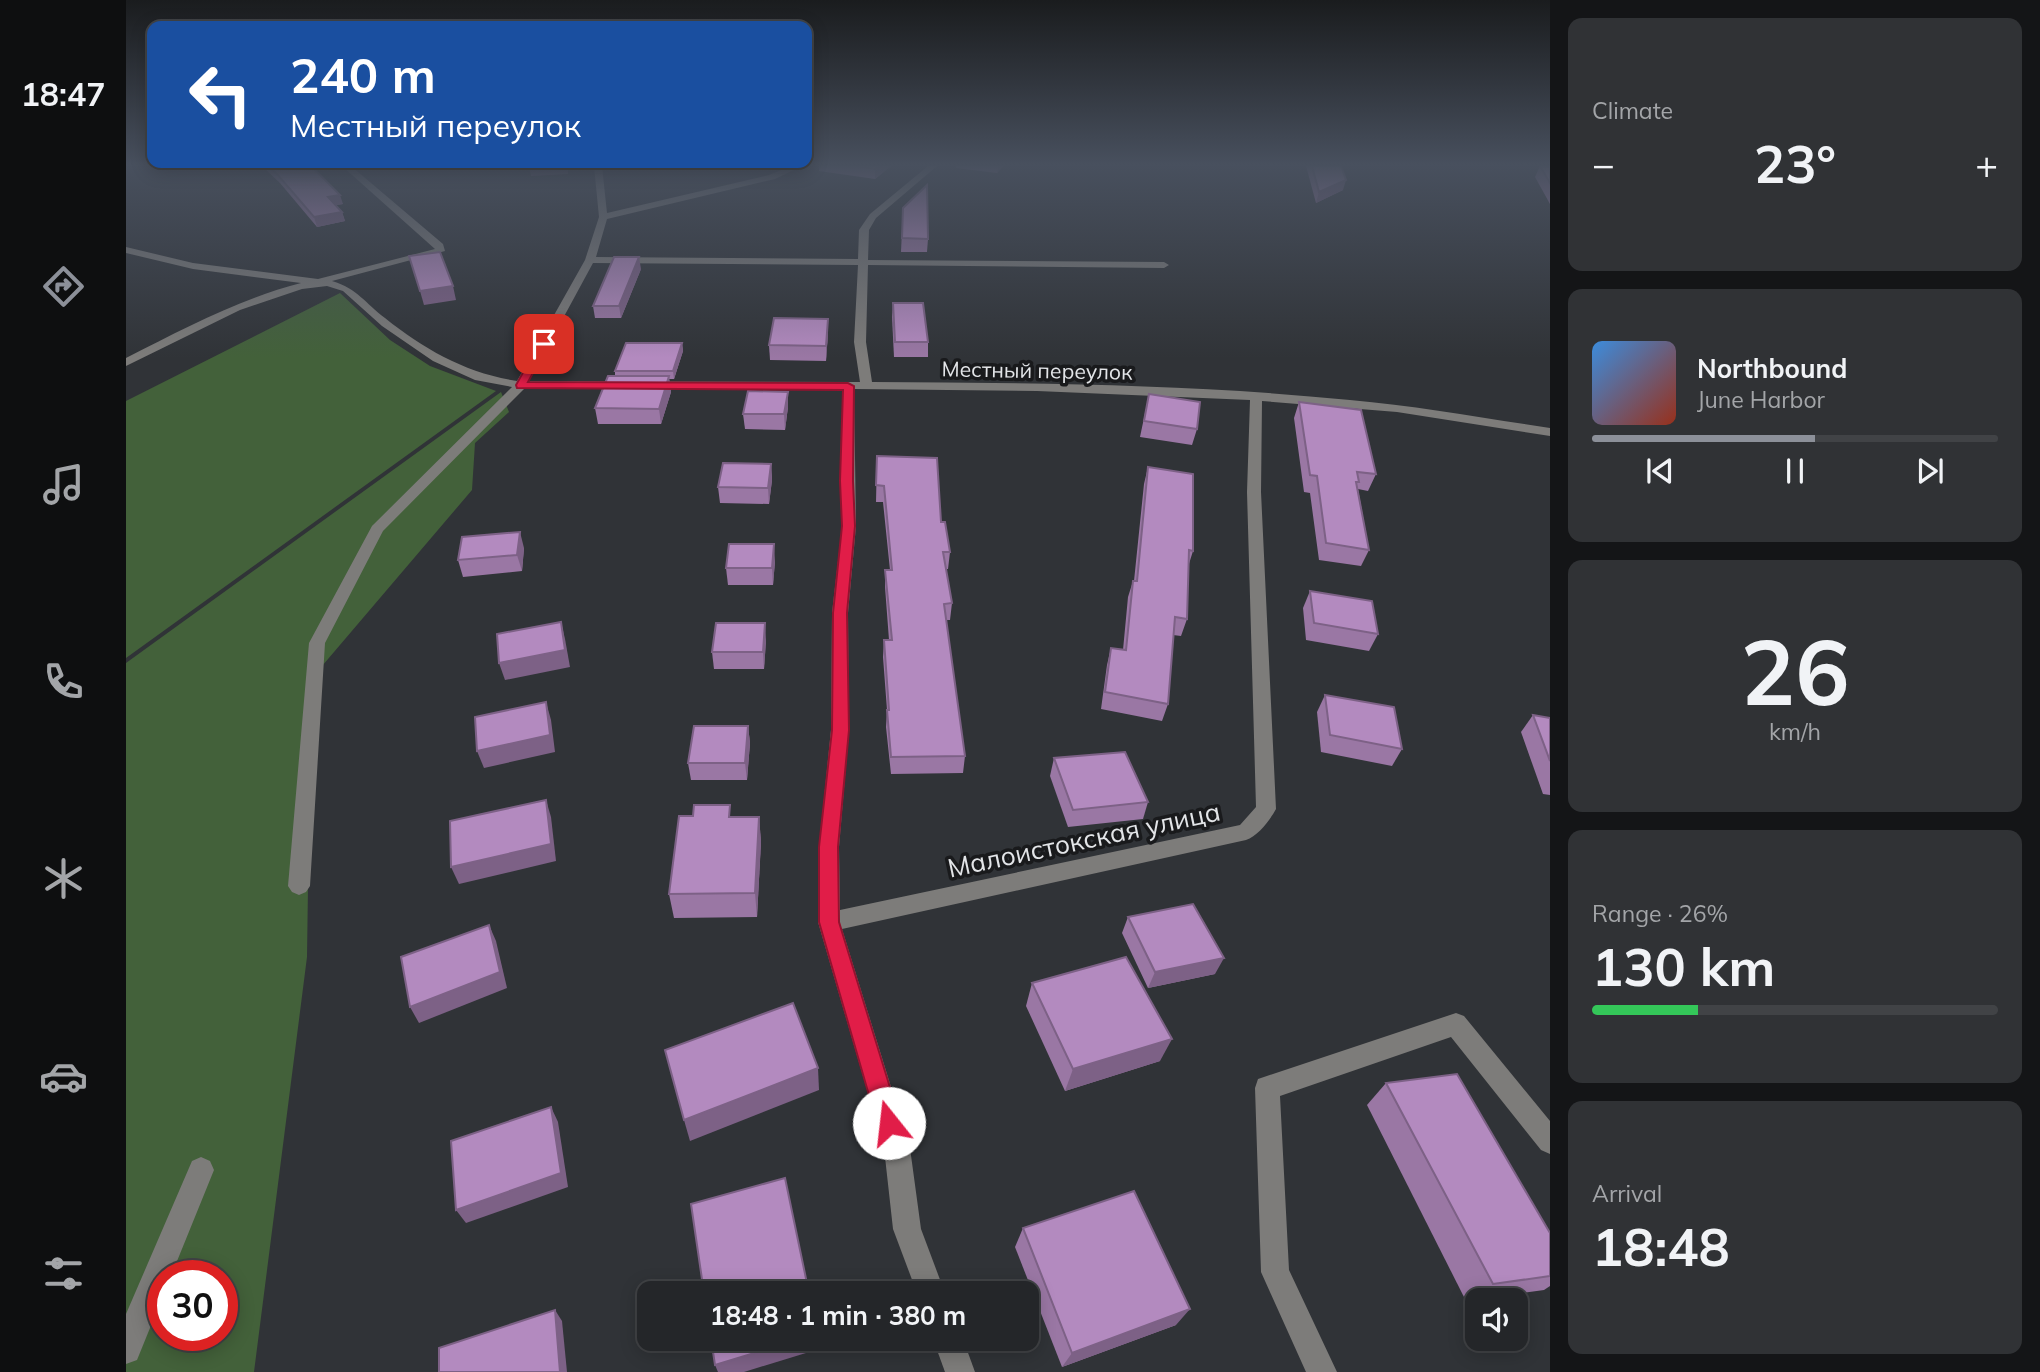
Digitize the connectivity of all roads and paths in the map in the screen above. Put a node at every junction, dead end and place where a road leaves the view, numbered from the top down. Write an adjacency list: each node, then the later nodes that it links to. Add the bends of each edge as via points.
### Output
1 (421, 230): 8 (street, via 440,246 439,251)
2 (599, 230): 5 (street)
3 (864, 230): 6 (street)
4 (126, 250): 8 (street, via 192,266)
5 (590, 260): 6 (street); 10 (street)
6 (864, 263): 7 (street); 11 (street)
7 (1164, 265)
8 (318, 282): 9 (street, via 247,302); 10 (street, Местный переулок, via 346,288 408,340 446,362 478,377)
9 (126, 363)
10 (521, 385): 11 (street, Местный переулок); 14 (street, via 377,529 317,643)
11 (858, 386): 12 (street, Местный переулок); 15 (street, via 846,481 849,526 840,613 840,730 829,847)
12 (1256, 397): 13 (street, Местный переулок, via 1349,403); 15 (street, Малоистокская улица, via 1254,492 1266,809 1246,832)
13 (1550, 432)
14 (299, 886)
15 (829, 922): 18 (street, via 897,1148 907,1229)
16 (1550, 1141): 22 (street, via 1456,1024 1267,1088 1275,1272)
17 (201, 1170): 19 (street)
18 (926, 1281)
19 (126, 1349)
20 (952, 1351): 21 (street)
21 (960, 1372)
22 (1322, 1372)

